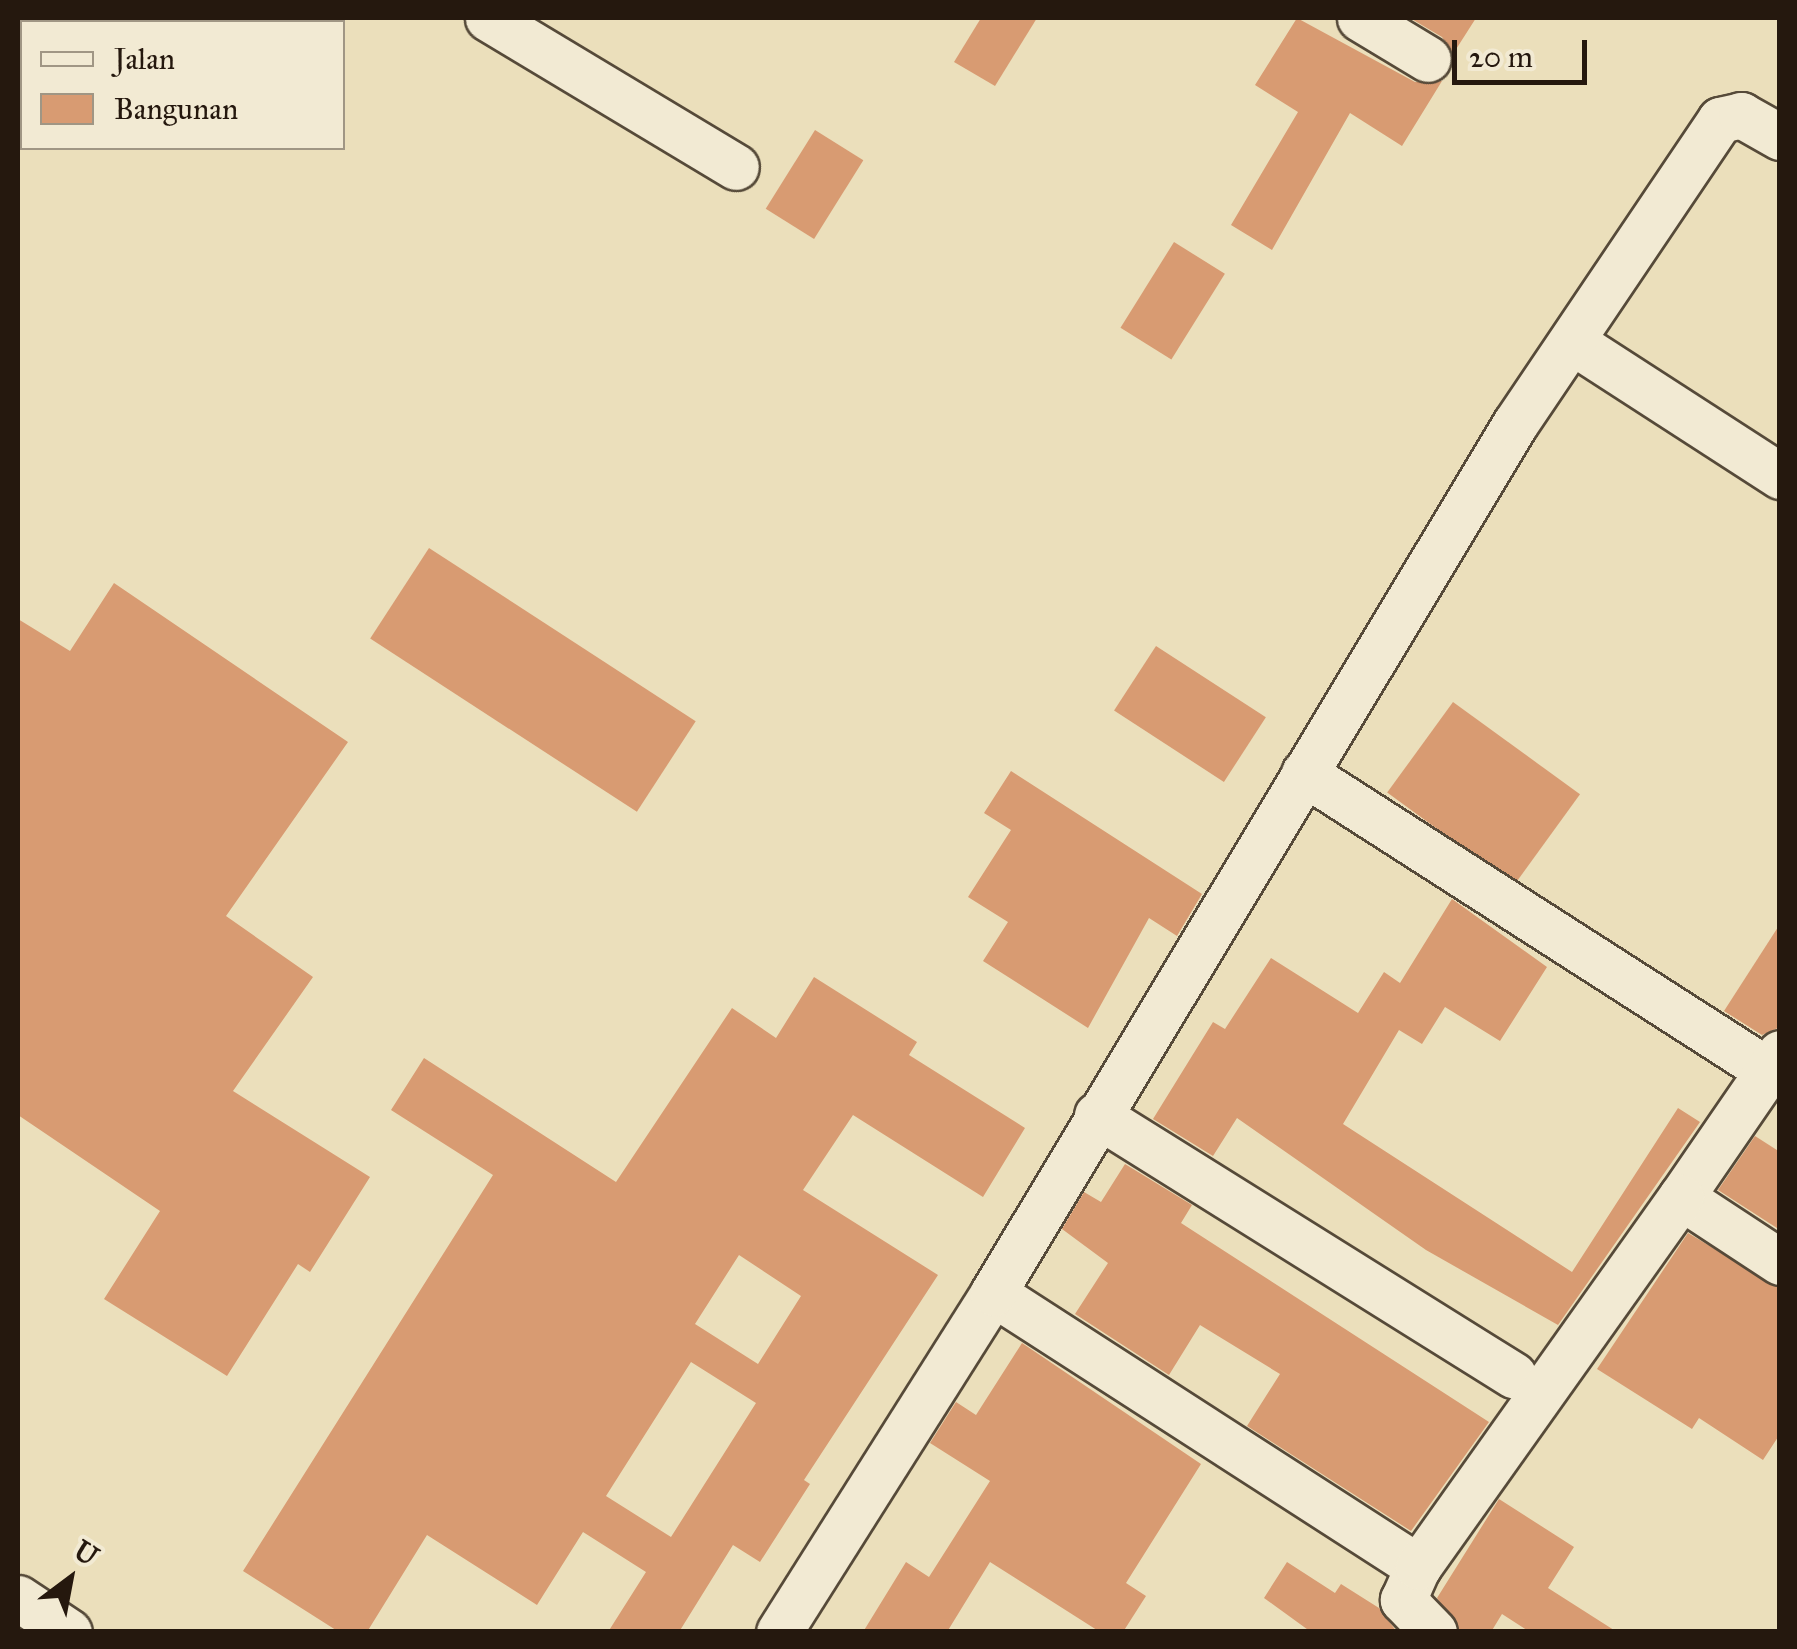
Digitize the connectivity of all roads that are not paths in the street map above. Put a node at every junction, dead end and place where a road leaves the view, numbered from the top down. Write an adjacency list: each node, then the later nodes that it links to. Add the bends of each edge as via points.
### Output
1 (488, 18): 5 (street)
2 (1368, 20): 3 (street)
3 (1428, 59)
4 (1780, 137): 6 (street, via 1741,115 1720,120)
5 (736, 166)
6 (1573, 342): 7 (street); 8 (street, via 1515,424)
7 (1780, 476)
8 (1304, 772): 9 (street); 10 (street)
9 (1774, 1062): 11 (street)
10 (1097, 1115): 13 (street); 14 (street)
11 (1681, 1197): 12 (street); 15 (street)
12 (1780, 1262)
13 (993, 1294): 15 (street); 18 (street)
14 (1512, 1375)
15 (1418, 1567): 19 (street, via 1403,1600)
16 (18, 1598): 17 (street)
17 (69, 1632)
18 (779, 1632)
19 (1434, 1632)

